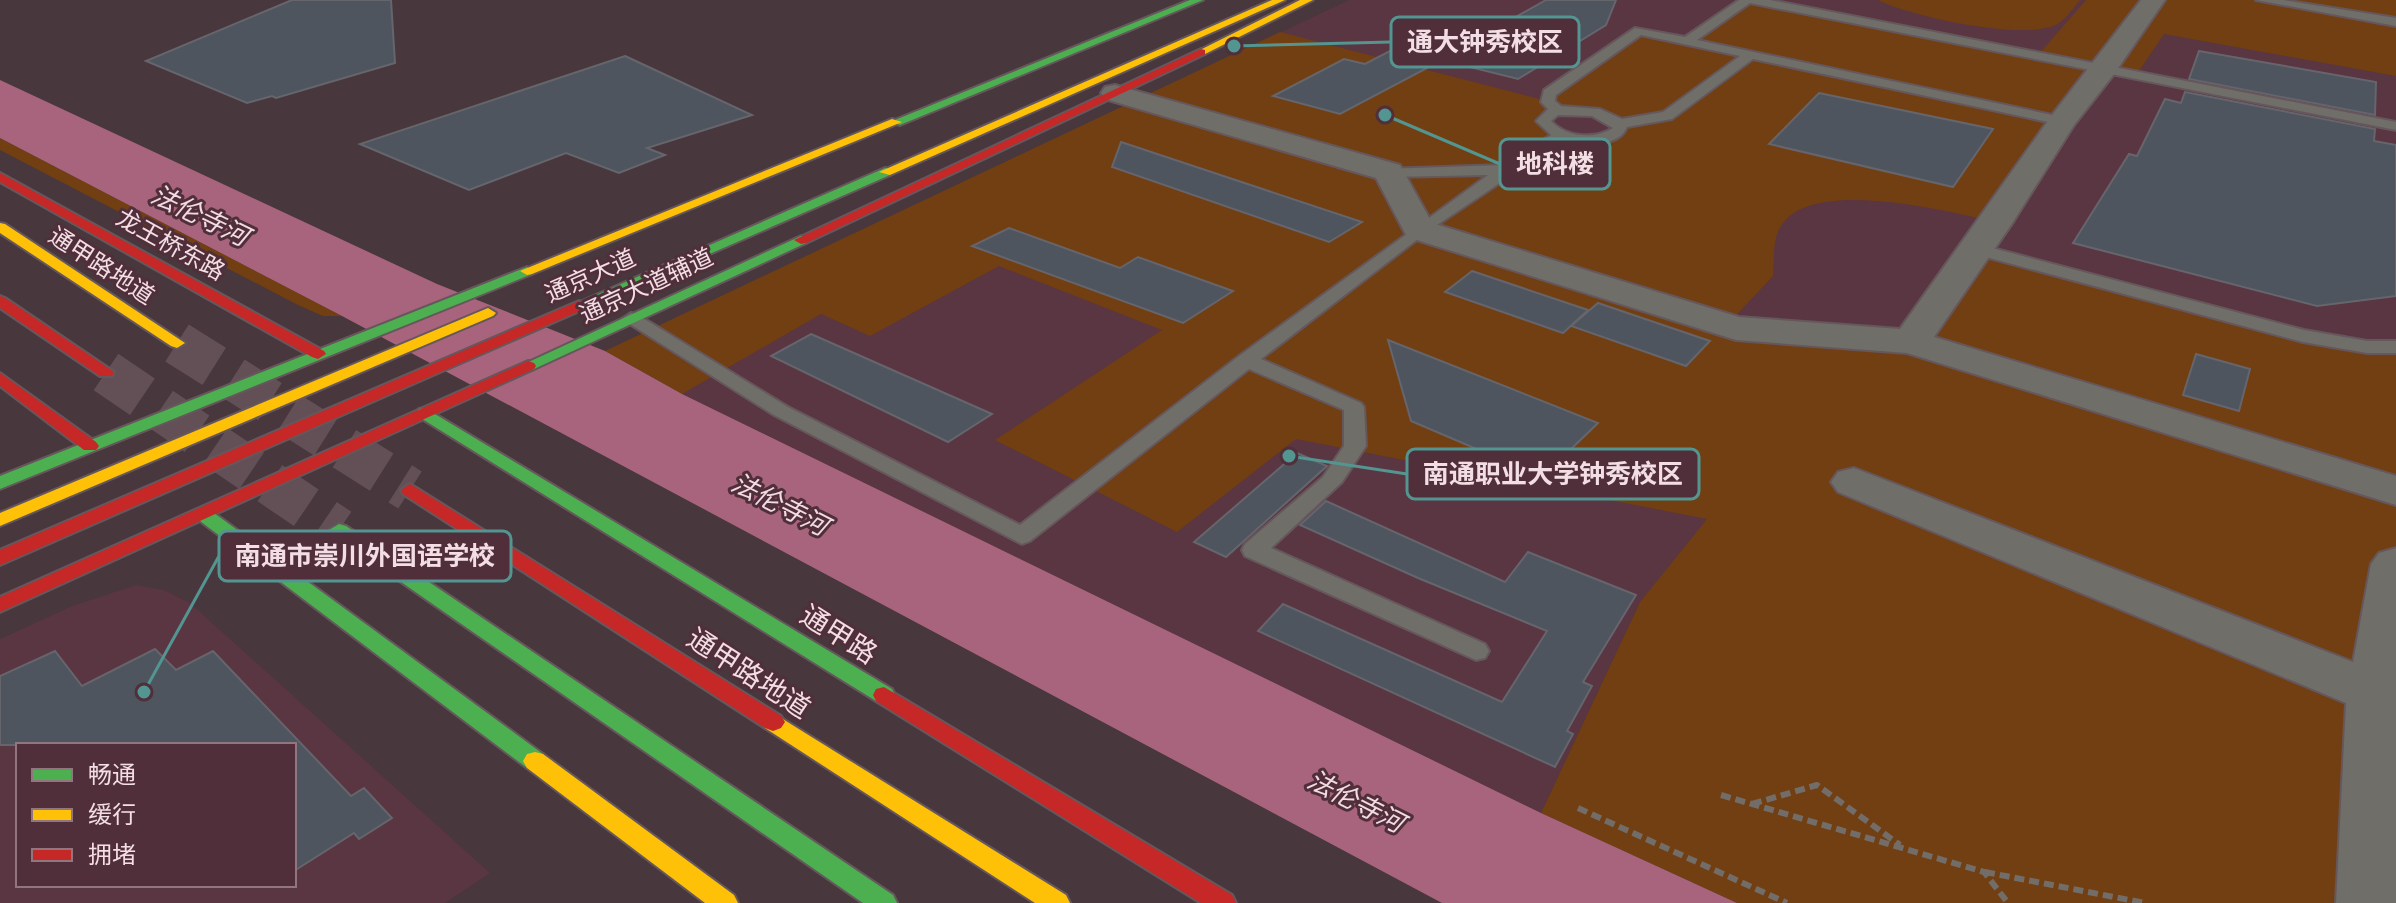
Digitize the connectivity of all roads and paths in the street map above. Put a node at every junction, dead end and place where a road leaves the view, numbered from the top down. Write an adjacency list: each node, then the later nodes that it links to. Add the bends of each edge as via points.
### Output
1 (1198, 0): 35 (main road)
2 (1217, 0): 11 (main road)
3 (1239, 0): 11 (main road)
4 (1280, 0): 12 (main road)
5 (1294, 0): 12 (main road)
6 (1308, 0): 16 (main road, 通京大道辅道)
7 (1750, 0): 13 (lane); 15 (lane)
8 (2153, 0): 15 (street)
9 (2262, 0): 10 (lane)
10 (2396, 22)
11 (1162, 32): 22 (main road)
12 (1199, 37): 48 (main road, 通京大道)
13 (1687, 41): 14 (lane); 17 (lane, via 1639,31 1549,93 1548,102)
14 (1751, 54): 18 (lane); 19 (lane, via 1667,116)
15 (2105, 68): 18 (street); 20 (lane)
16 (1115, 93): 24 (street); 31 (main road, 通京大道辅道)
17 (1558, 111): 19 (lane, via 1594,112); 21 (lane, via 1543,121)
18 (2062, 121): 28 (street)
19 (1619, 124): 21 (lane, via 1617,133 1600,138)
20 (2396, 126)
21 (1562, 135): 23 (lane)
22 (900, 141)
23 (1502, 170): 24 (lane); 27 (lane)
24 (1389, 172): 27 (street)
25 (0, 177): 35 (main road, 龙王桥东路)
26 (0, 227): 33 (main road, 通甲路地道)
27 (1419, 230): 32 (street, via 1736,328); 36 (lane)
28 (1977, 249): 32 (street); 34 (lane, via 2303,336)
29 (0, 301): 37 (main road)
30 (505, 305): 46 (main road)
31 (631, 319): 36 (lane, via 781,411 1022,536); 39 (main road, 通京大道辅道)
32 (1911, 342): 44 (street)
33 (177, 343)
34 (2396, 347)
35 (318, 354): 40 (main road)
36 (1246, 360): 51 (lane, via 1354,407 1355,446 1331,482 1254,550)
37 (106, 372)
38 (0, 378): 40 (main road)
39 (425, 413): 45 (main road, 通京大道辅道); 61 (main road, 通甲路)
40 (90, 446): 42 (main road)
41 (1854, 482): 52 (street)
42 (0, 483)
43 (410, 490): 60 (main road, 通甲路地道)
44 (2396, 491)
45 (203, 514): 50 (main road, 通京大道辅道); 58 (main road)
46 (0, 520)
47 (339, 530): 59 (main road)
48 (0, 558)
49 (2396, 564): 52 (street)
50 (0, 605)
51 (1476, 651)
52 (2385, 697): 65 (street)
53 (1721, 795): 54 (path)
54 (1752, 804): 56 (path); 56 (path, via 1817,785)
55 (1578, 808): 62 (path)
56 (1907, 850): 57 (path)
57 (1984, 872): 63 (path); 64 (path)
58 (725, 903)
59 (884, 903)
60 (1057, 903)
61 (1223, 903)
62 (1787, 903)
63 (2008, 903)
64 (2145, 903)
65 (2368, 903)

